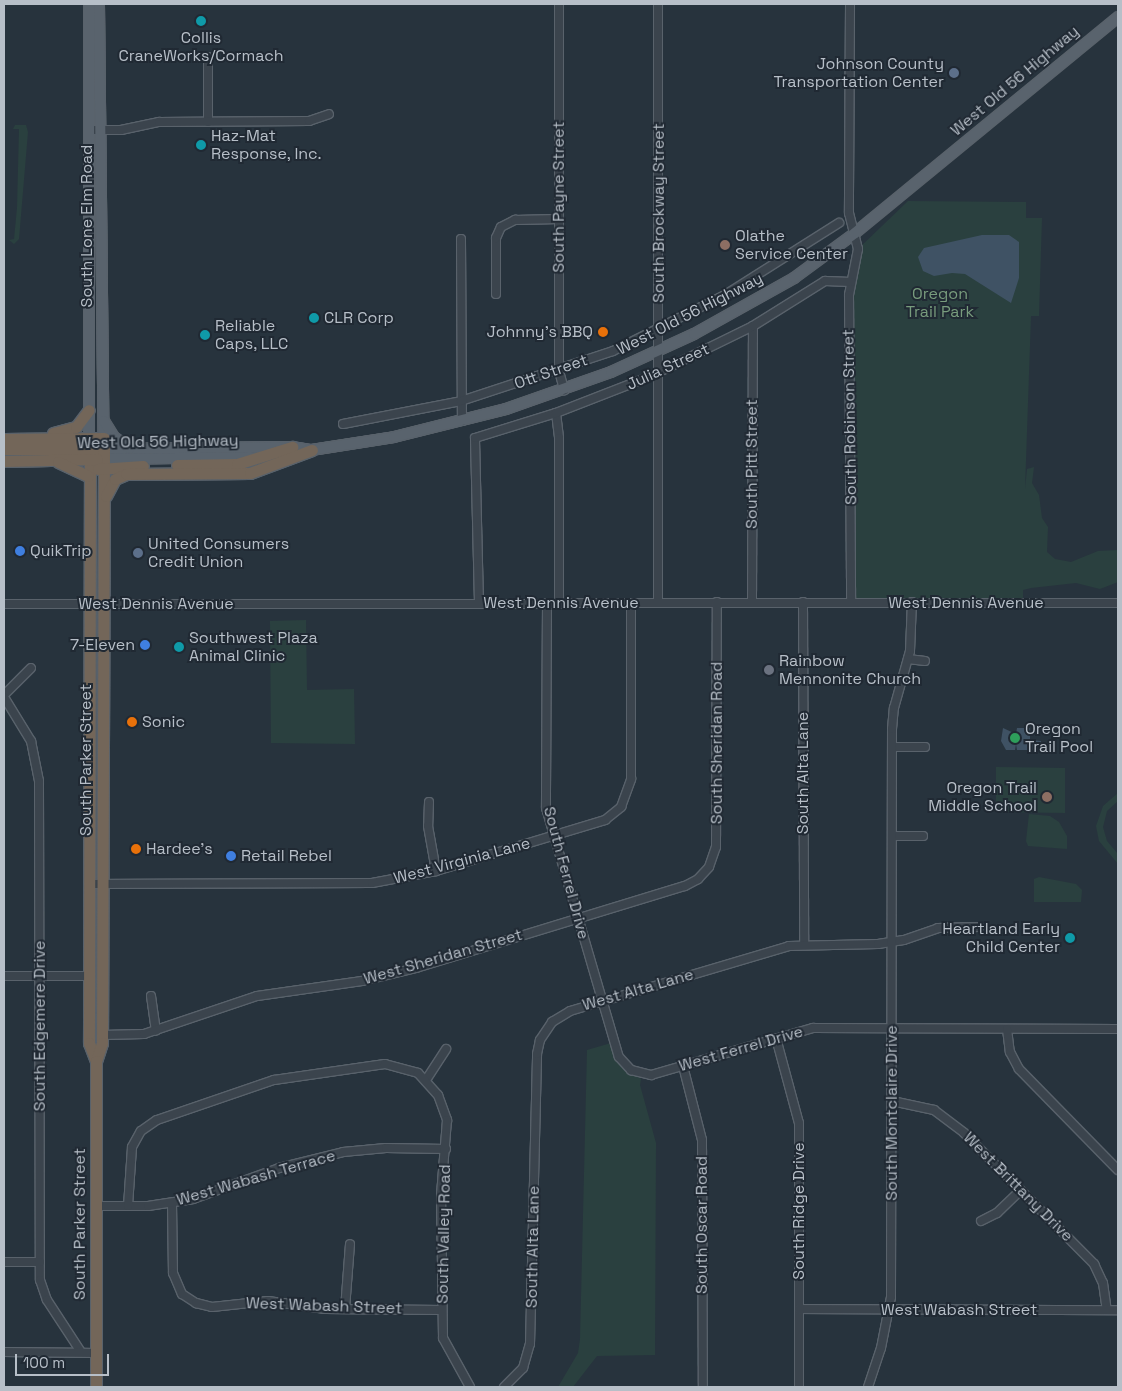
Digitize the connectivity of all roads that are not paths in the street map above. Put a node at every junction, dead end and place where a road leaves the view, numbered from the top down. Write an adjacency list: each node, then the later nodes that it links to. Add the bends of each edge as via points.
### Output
1 (89, 4): 10 (main road, South Lone Elm Road)
2 (99, 4): 11 (main road, South Lone Elm Road)
3 (559, 4): 12 (street, South Payne Street)
4 (658, 4): 19 (street, South Brockway Street)
5 (850, 4): 14 (street, South Robinson Street, via 849,213)
6 (1118, 17): 14 (main road, West Old 56 Highway)
7 (208, 56): 9 (street)
8 (329, 114): 9 (street, via 310,121)
9 (208, 122): 11 (street, via 159,122 121,130)
10 (88, 130): 11 (street); 25 (main road, South Lone Elm Road)
11 (102, 130): 27 (main road, South Lone Elm Road)
12 (559, 218): 17 (street, via 521,220 508,223 498,231); 21 (street, South Payne Street)
13 (838, 223): 19 (street, Ott Street, via 756,277)
14 (855, 233): 16 (street, South Robinson Street, via 858,255); 20 (main road, West Old 56 Highway, via 788,282)
15 (461, 239): 24 (street)
16 (851, 282): 18 (street, Julia Street, via 825,281); 47 (street, South Robinson Street)
17 (496, 294)
18 (753, 326): 22 (street, Julia Street); 45 (street, South Pitt Street)
19 (657, 331): 20 (street, South Brockway Street); 21 (street, Ott Street)
20 (657, 352): 22 (street, South Brockway Street); 23 (main road, West Old 56 Highway)
21 (559, 371): 23 (street, South Payne Street); 24 (street, Ott Street)
22 (659, 372): 26 (street, Julia Street); 43 (street, South Brockway Street)
23 (564, 390): 28 (main road, West Old 56 Highway)
24 (461, 401): 28 (street); 29 (street, Ott Street)
25 (89, 410): 30 (highway, via 76,427 61,433); 35 (main road, South Lone Elm Road)
26 (556, 413): 49 (street, Julia Street, via 475,438); 51 (street, via 559,438)
27 (104, 420): 33 (main road, via 114,437); 37 (main road, South Lone Elm Road)
28 (462, 421): 36 (main road, West Old 56 Highway, via 368,442)
29 (343, 424)
30 (4, 434)
31 (4, 439): 35 (highway)
32 (292, 447): 33 (main road, West Old 56 Highway); 36 (main road, West Old 56 Highway); 38 (highway)
33 (131, 448): 37 (main road, West Old 56 Highway)
34 (4, 449): 35 (highway, West Old 56 Highway)
35 (89, 449): 37 (highway, West Old 56 Highway); 37 (highway); 39 (highway, West Old 56 Highway); 41 (highway, South Parker Street)
36 (312, 450): 38 (main road, West Old 56 Highway); 42 (highway, via 250,473 126,474 115,479)
37 (104, 453): 38 (highway, via 224,465); 41 (highway); 42 (highway, South Parker Street)
38 (272, 455)
39 (52, 460): 40 (highway, West Old 56 Highway); 41 (highway)
40 (4, 461)
41 (88, 476): 55 (highway, South Parker Street)
42 (104, 500): 56 (highway, South Parker Street)
43 (658, 602): 44 (street, West Dennis Avenue); 52 (street, West Dennis Avenue)
44 (717, 602): 45 (street, West Dennis Avenue); 68 (street, South Sheridan Road, via 716,847 709,867)
45 (752, 602): 46 (street, West Dennis Avenue)
46 (803, 602): 47 (street, West Dennis Avenue); 74 (street, South Alta Lane)
47 (851, 602): 48 (street, West Dennis Avenue)
48 (912, 602): 53 (street, West Dennis Avenue); 57 (street, South Montclaire Drive)
49 (479, 603): 50 (street, West Dennis Avenue); 56 (street, West Dennis Avenue)
50 (547, 603): 51 (street, West Dennis Avenue); 66 (street, South Ferrel Drive, via 546,808)
51 (559, 603): 52 (street, West Dennis Avenue)
52 (631, 603): 66 (street, West Virginia Lane, via 630,789 621,807 605,820)
53 (1118, 603)
54 (4, 604): 55 (street, West Dennis Avenue)
55 (89, 604): 56 (street, West Dennis Avenue); 69 (highway, South Parker Street)
56 (103, 604): 70 (highway, South Parker Street)
57 (908, 659): 58 (street); 61 (street, South Montclaire Drive, via 894,708)
58 (925, 661)
59 (32, 668): 60 (street)
60 (4, 696): 76 (street, South Edgemere Drive, via 26,729 39,772)
61 (892, 747): 62 (street); 64 (street, South Montclaire Drive)
62 (925, 747)
63 (429, 802): 67 (street, via 428,826)
64 (894, 836): 65 (street); 73 (street, South Montclaire Drive)
65 (923, 836)
66 (554, 837): 67 (street, West Virginia Lane); 71 (street, South Ferrel Drive)
67 (436, 871): 70 (street, West Virginia Lane, via 356,884)
68 (698, 879): 71 (street, West Sheridan Street, via 686,886)
69 (89, 884): 70 (street, West Virginia Lane); 77 (highway, South Parker Street)
70 (102, 884): 84 (highway, South Parker Street)
71 (578, 918): 79 (street, South Ferrel Drive); 83 (street, West Sheridan Street, via 387,975 239,1000)
72 (978, 927): 73 (street, via 938,928)
73 (893, 942): 74 (street); 80 (street, South Montclaire Drive)
74 (804, 943): 79 (street, West Alta Lane)
75 (4, 976): 76 (street)
76 (40, 976): 77 (street); 102 (street, South Edgemere Drive)
77 (89, 976): 88 (highway, South Parker Street, via 89,1043)
78 (151, 996): 83 (street)
79 (602, 1001): 86 (street, South Ferrel Drive); 91 (street, West Alta Lane, via 562,1014 545,1031 537,1054)
80 (892, 1028): 81 (street, West Ferrel Drive); 85 (street, West Ferrel Drive, via 812,1028); 92 (street, South Montclaire Drive)
81 (1007, 1029): 82 (street, West Ferrel Drive); 94 (street, via 1010,1052 1018,1069)
82 (1118, 1029)
83 (156, 1031): 84 (street, West Sheridan Street)
84 (102, 1035): 88 (highway, South Parker Street)
85 (776, 1038): 89 (street, West Ferrel Drive); 104 (street, South Ridge Drive, via 799,1123)
86 (617, 1048): 89 (street, West Ferrel Drive, via 624,1064 641,1074 651,1075)
87 (446, 1050): 90 (street)
88 (96, 1061): 97 (highway, South Parker Street)
89 (683, 1066): 115 (street, South Oscar Road, via 702,1140)
90 (426, 1080): 93 (street, South Valley Road, via 438,1095 446,1114); 98 (street, South Valley Road, via 407,1068 385,1064 292,1077 258,1084 157,1120 142,1131 132,1147)
91 (536, 1098): 114 (street, South Alta Lane, via 530,1344 523,1368)
92 (892, 1101): 95 (street, West Brittany Drive, via 928,1108 946,1118); 105 (street, South Montclaire Drive)
93 (446, 1149): 96 (street, West Wabash Terrace, via 386,1148 319,1157 279,1168 212,1194); 106 (street, South Valley Road, via 441,1208)
94 (1118, 1170)
95 (1021, 1190): 99 (street, via 997,1213); 107 (street, West Brittany Drive, via 1094,1264 1103,1283)
96 (172, 1203): 98 (street, West Wabash Terrace); 103 (street, West Wabash Street, via 173,1273 177,1285 190,1300 212,1307 268,1301)
97 (96, 1206): 98 (street, West Wabash Terrace); 111 (highway, South Parker Street)
98 (128, 1206)
99 (981, 1222)
100 (350, 1244): 103 (street)
101 (4, 1262): 102 (street)
102 (40, 1262): 110 (street, South Edgemere Drive, via 43,1292)
103 (345, 1309): 106 (street, West Wabash Street)
104 (799, 1309): 105 (street, West Wabash Street); 116 (street, South Ridge Drive)
105 (889, 1309): 107 (street, West Wabash Street); 117 (street, South Montclaire Drive)
106 (442, 1310): 113 (street, South Valley Road, via 446,1346)
107 (1107, 1310): 108 (street, West Wabash Street)
108 (1118, 1310)
109 (4, 1352): 110 (street)
110 (81, 1352): 111 (street)
111 (97, 1353): 112 (highway, South Parker Street)
112 (96, 1387)
113 (470, 1387)
114 (504, 1387)
115 (702, 1387)
116 (800, 1387)
117 (868, 1387)

